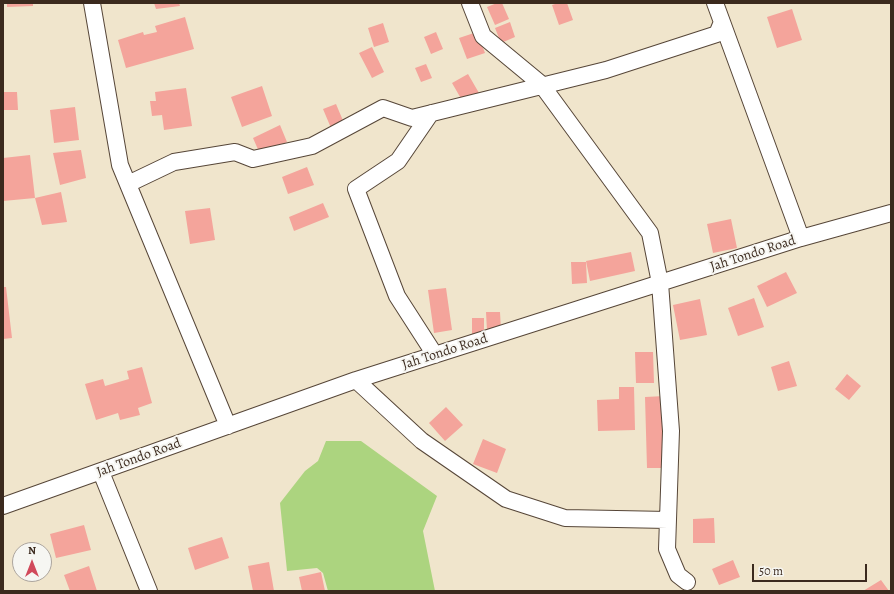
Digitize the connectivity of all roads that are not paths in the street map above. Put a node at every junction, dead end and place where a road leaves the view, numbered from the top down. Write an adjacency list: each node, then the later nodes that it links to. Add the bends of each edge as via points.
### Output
1 (92, 3): 7 (street, via 120,165)
2 (470, 3): 5 (street, via 484,36)
3 (715, 3): 4 (street)
4 (722, 22): 5 (street, via 717,34 606,70); 9 (street)
5 (541, 84): 6 (street); 10 (street, via 650,233)
6 (431, 113): 7 (street, via 412,118 383,108 312,146 253,159 235,152 174,162); 11 (street, via 398,161 356,189 397,296)
7 (128, 184): 13 (street)
8 (891, 213): 9 (street, Jah Tondo Road)
9 (801, 238): 10 (street, Jah Tondo Road)
10 (660, 283): 11 (street, Jah Tondo Road); 16 (street, via 671,431)
11 (435, 355): 12 (street, Jah Tondo Road)
12 (356, 380): 13 (street, Jah Tondo Road); 16 (street, via 422,441 506,499 565,518)
13 (228, 426): 14 (street, Jah Tondo Road)
14 (101, 472): 15 (street, Jah Tondo Road); 18 (street)
15 (3, 506)
16 (668, 520): 17 (street, via 667,549 678,575)
17 (687, 582)
18 (149, 591)

